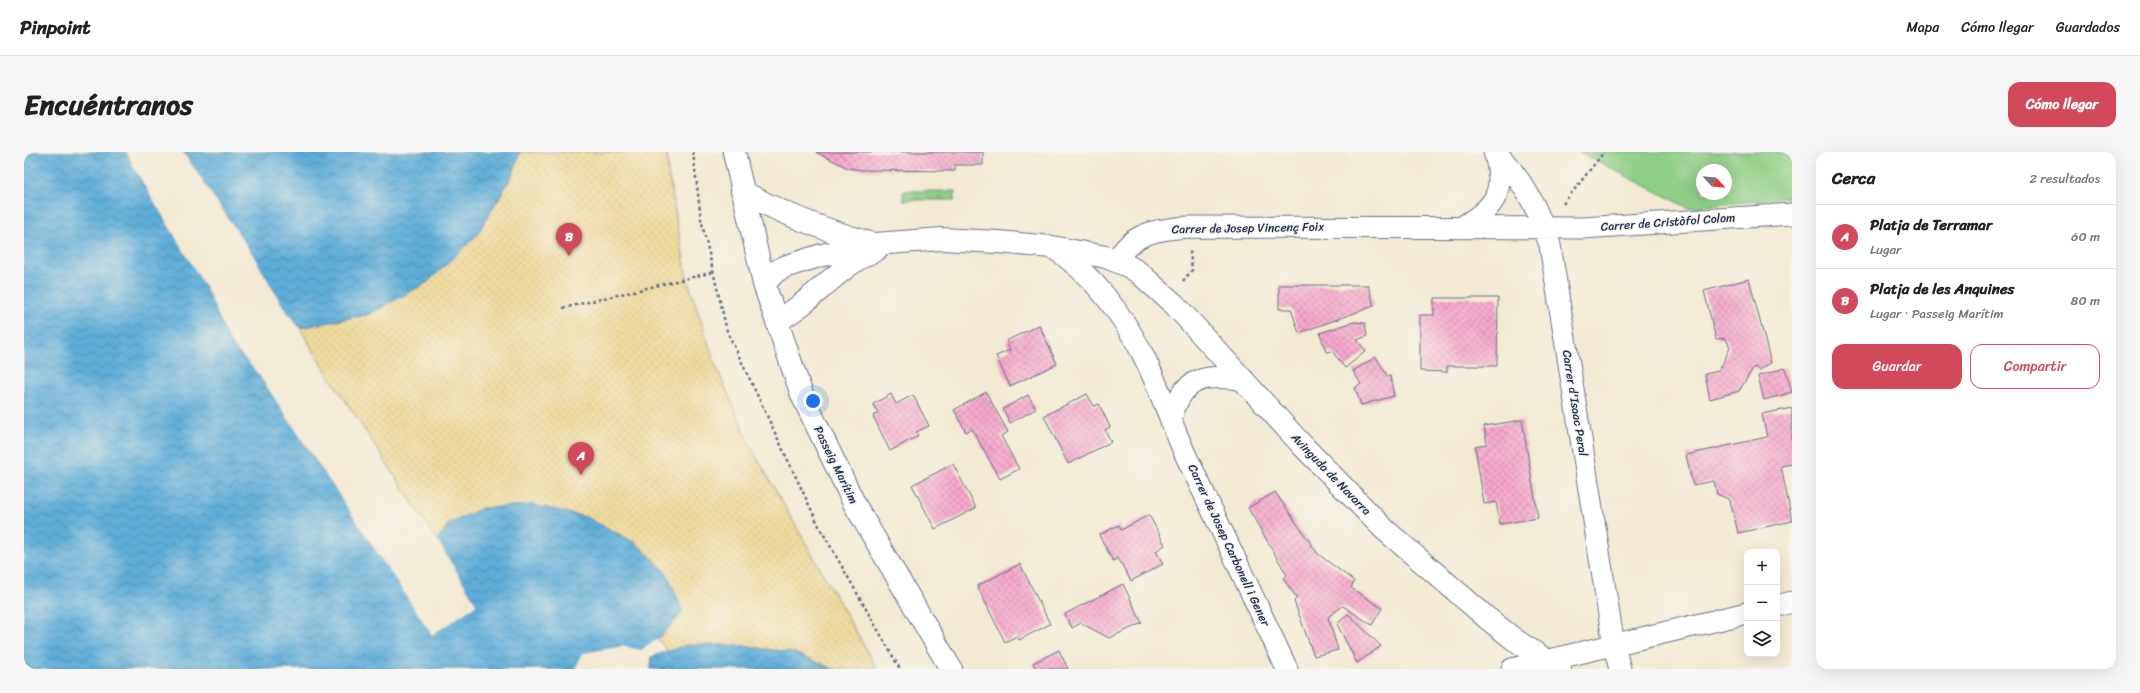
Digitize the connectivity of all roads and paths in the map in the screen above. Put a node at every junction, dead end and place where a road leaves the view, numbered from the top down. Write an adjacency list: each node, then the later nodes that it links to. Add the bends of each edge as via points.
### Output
1 (693, 152): 12 (path, via 701,219)
2 (734, 152): 5 (street, Passeig Marítim)
3 (1495, 152): 7 (street, Carrer d'Isaac Peral, via 1501,177 1499,187 1488,208); 8 (street, Carrer d'Isaac Peral, via 1527,189)
4 (1604, 152): 8 (path)
5 (742, 191): 9 (street, via 782,213 807,223); 13 (street, Passeig Marítim)
6 (1792, 214): 8 (street, Carrer de Cristòfol Colom)
7 (1460, 228): 8 (street, Carrer de Josep Vincenç Foix); 11 (street, Carrer de Josep Vincenç Foix, via 1175,228 1157,231 1130,242)
8 (1544, 228): 21 (street, Carrer d'Isaac Peral, via 1550,245)
9 (885, 243): 10 (street, via 941,239); 13 (street, via 822,255 787,266 776,271); 15 (street, via 852,263 801,306)
10 (1052, 247): 11 (street, via 1095,254); 17 (street, Carrer de Josep Carbonell i Gener, via 1073,262 1121,318 1144,356)
11 (1117, 261): 16 (street, Avinguda de Navarra, via 1138,272 1162,292)
12 (714, 272): 14 (path); 23 (path, via 727,331 819,526)
13 (764, 284): 15 (street, Passeig Marítim)
14 (564, 308)
15 (777, 321): 24 (street, Passeig Marítim, via 802,395 855,505)
16 (1244, 380): 17 (street, via 1212,377 1196,380 1182,391 1174,404); 22 (street, Avinguda de Navarra, via 1302,445 1384,529 1487,618)
17 (1171, 421): 25 (street, Carrer de Josep Carbonell i Gener)
18 (1792, 602): 19 (street)
19 (1780, 605)
20 (1744, 614): 21 (street)
21 (1614, 646): 22 (street); 27 (street, Carrer d'Isaac Peral)
22 (1554, 665): 26 (street)
23 (900, 669)
24 (951, 669)
25 (1287, 669)
26 (1512, 669)
27 (1620, 669)

